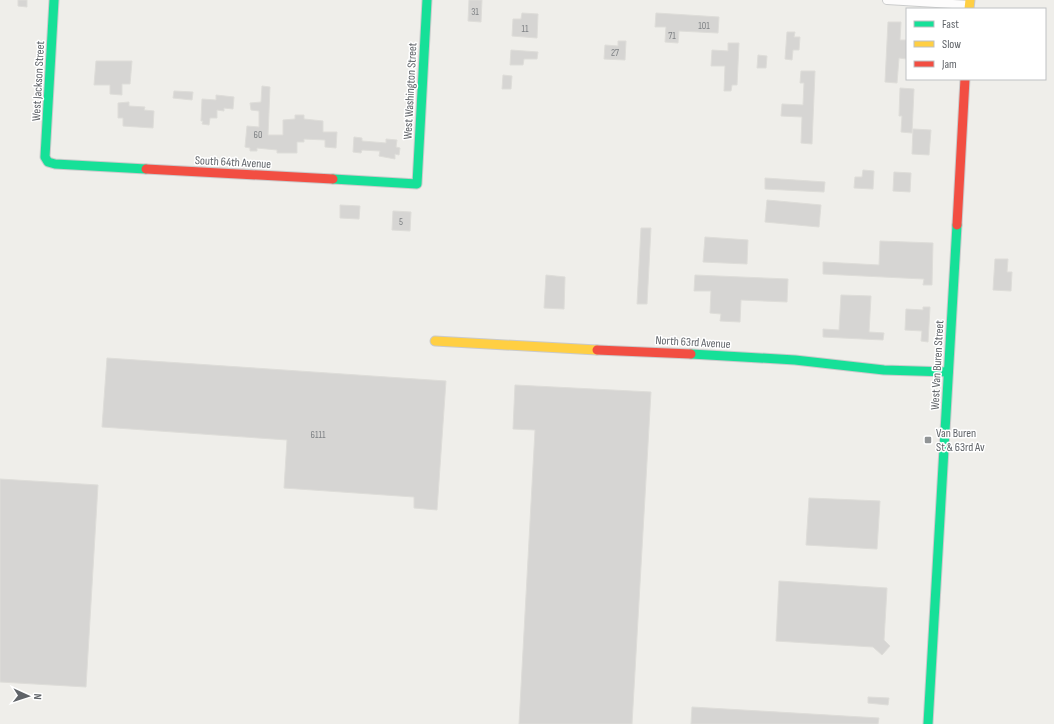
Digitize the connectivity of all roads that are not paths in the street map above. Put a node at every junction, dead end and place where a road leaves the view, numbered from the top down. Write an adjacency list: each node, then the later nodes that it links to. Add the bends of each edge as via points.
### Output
1 (54, 0): 6 (street, West Jackson Street, via 45,157)
2 (427, 0): 7 (street, West Washington Street)
3 (887, 0): 4 (street)
4 (969, 5)
5 (965, 80): 9 (street, West Van Buren Street)
6 (48, 162): 7 (street, South 64th Avenue)
7 (417, 184)
8 (435, 342): 9 (street, North 63rd Avenue, via 779,359 884,370)
9 (948, 372): 10 (street, West Van Buren Street)
10 (928, 724)

